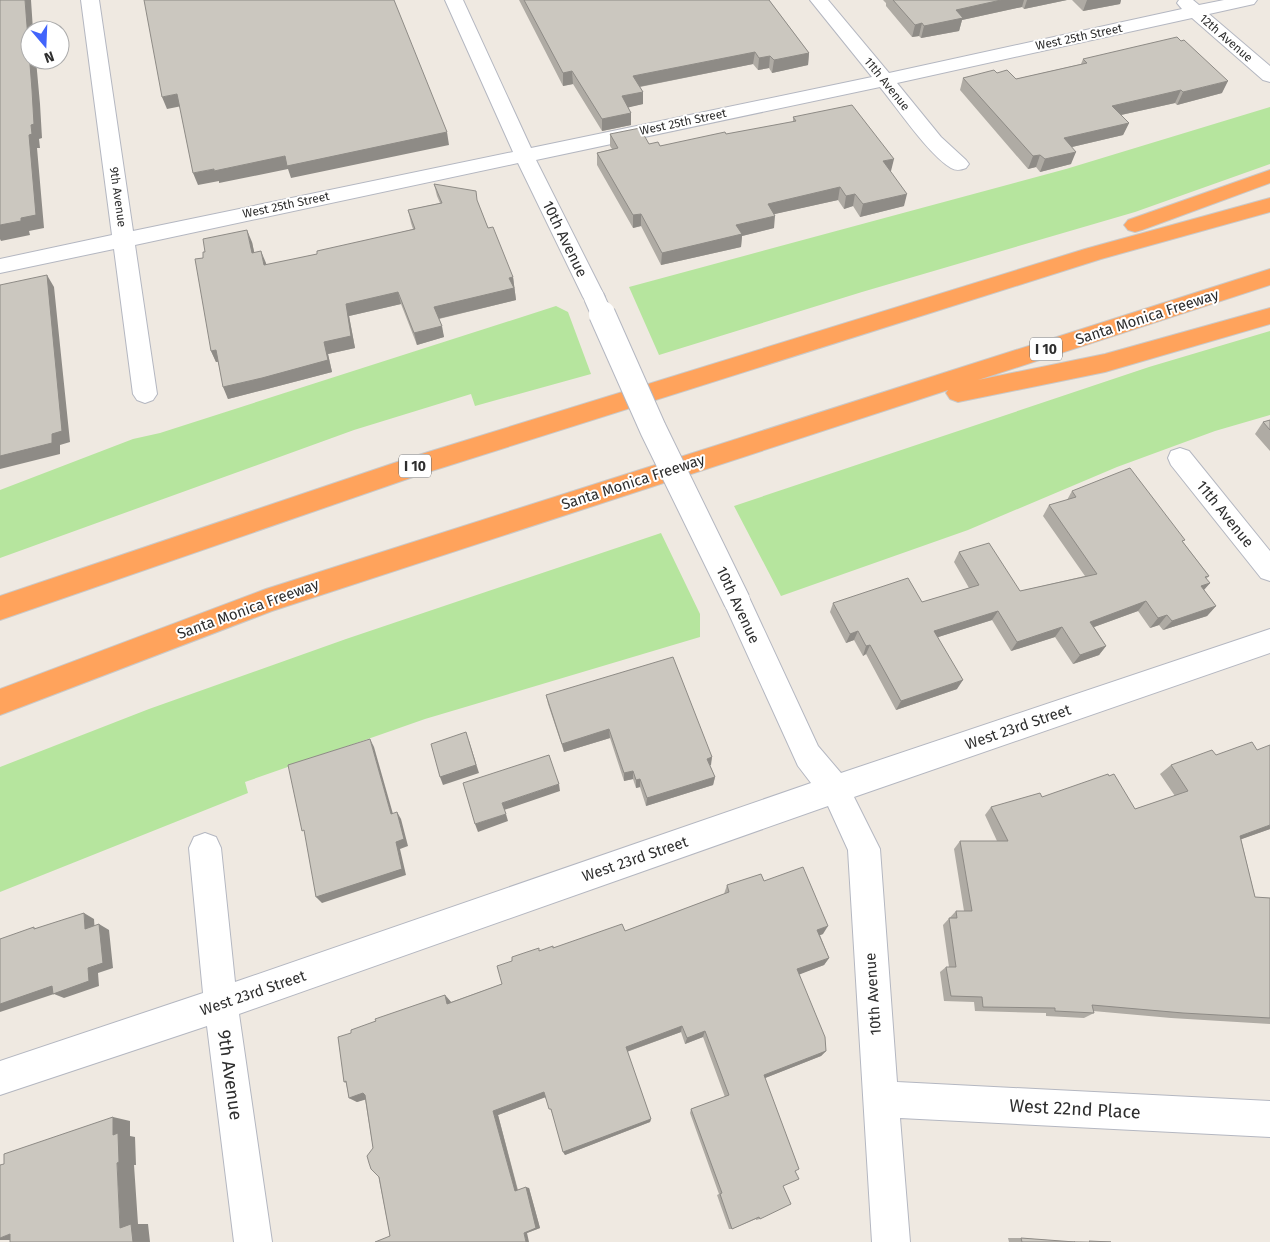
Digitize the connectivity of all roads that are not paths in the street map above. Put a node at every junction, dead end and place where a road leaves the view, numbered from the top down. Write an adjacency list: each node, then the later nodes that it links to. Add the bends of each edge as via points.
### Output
1 (90, 0): 12 (street, 9th Avenue)
2 (454, 0): 8 (street, 10th Avenue)
3 (819, 0): 7 (street, 11th Avenue)
4 (1248, 0): 5 (street, West 25th Street)
5 (1189, 6): 6 (street, 12th Avenue); 7 (street, West 25th Street)
6 (1270, 76)
7 (884, 80): 8 (street, West 25th Street); 9 (street, 11th Avenue, via 934,141)
8 (524, 155): 12 (street, West 25th Street); 24 (street, 10th Avenue, bridge, via 594,297 808,756)
9 (959, 164)
10 (1270, 176): 16 (highway)
11 (1270, 205): 16 (highway, I 10, via 1093,254)
12 (124, 240): 13 (street, West 25th Street); 17 (street, 9th Avenue)
13 (0, 266)
14 (1270, 277): 18 (highway, Santa Monica Freeway / I 10)
15 (1270, 316): 18 (highway, via 1105,363)
16 (834, 335): 21 (highway, I 10, via 412,467)
17 (145, 394)
18 (822, 421): 23 (highway, Santa Monica Freeway / I 10, via 266,601)
19 (1180, 458): 20 (street, 11th Avenue)
20 (1270, 570)
21 (0, 608)
22 (1270, 641): 24 (street, West 23rd Street)
23 (0, 702)
24 (835, 789): 26 (street, West 23rd Street); 28 (street, 10th Avenue, via 864,849)
25 (205, 848): 26 (street, 9th Avenue)
26 (221, 1004): 27 (street, West 23rd Street); 30 (street, 9th Avenue)
27 (0, 1078)
28 (880, 1099): 29 (street, West 22nd Place); 31 (street, 10th Avenue)
29 (1270, 1119)
30 (253, 1242)
31 (891, 1242)

